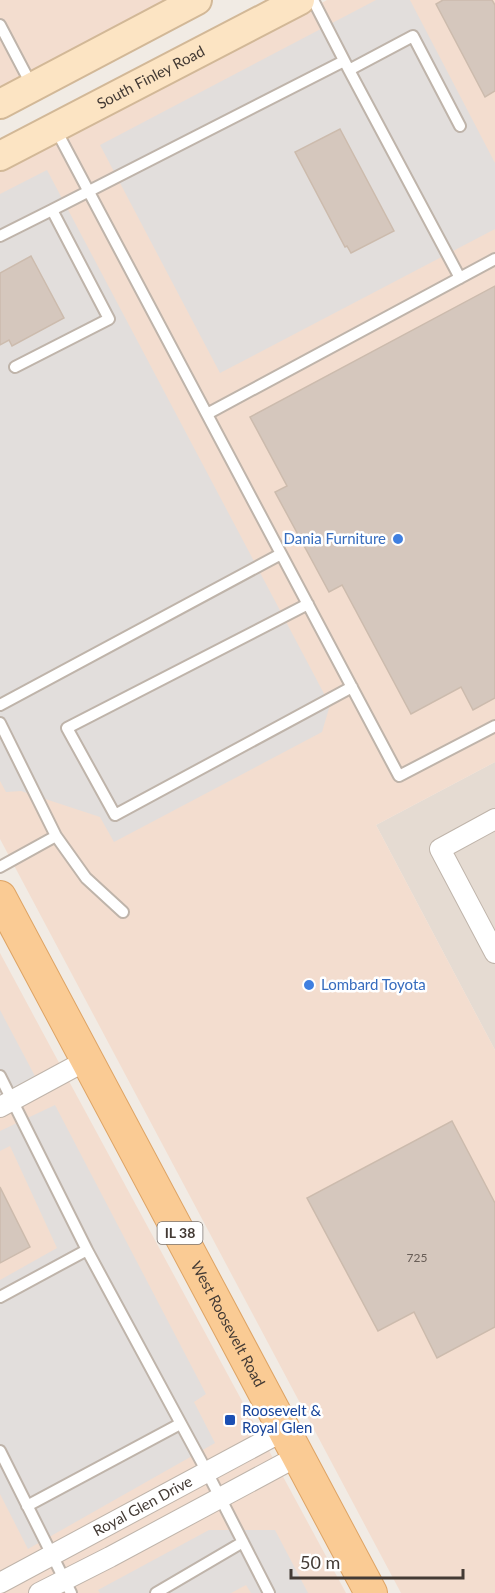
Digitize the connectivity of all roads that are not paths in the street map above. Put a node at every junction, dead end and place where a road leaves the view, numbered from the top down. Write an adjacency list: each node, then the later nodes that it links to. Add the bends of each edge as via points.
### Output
1 (196, 0): 6 (main road)
2 (300, 0): 9 (main road, South Finley Road)
3 (313, 0): 5 (lane)
4 (0, 26): 6 (lane)
5 (347, 66): 8 (lane, via 413,36); 11 (lane); 15 (lane)
6 (32, 87): 7 (main road)
7 (0, 105)
8 (460, 126)
9 (55, 128): 10 (main road, South Finley Road); 11 (lane)
10 (0, 156)
11 (88, 192): 12 (lane); 17 (lane)
12 (52, 210): 13 (lane); 16 (lane, via 109,319)
13 (0, 236)
14 (495, 260): 15 (lane)
15 (460, 278): 17 (lane)
16 (15, 367)
17 (207, 414): 18 (lane)
18 (281, 554): 19 (lane); 21 (lane)
19 (308, 604): 20 (lane); 20 (lane, via 67,728 115,815)
20 (352, 687): 23 (lane, via 399,776)
21 (0, 705)
22 (0, 723): 25 (lane)
23 (495, 726)
24 (495, 819): 29 (street, via 440,849)
25 (56, 836): 26 (lane); 28 (lane, via 86,878)
26 (0, 867)
27 (0, 897): 30 (main road, West Roosevelt Road / IL 38)
28 (123, 912)
29 (495, 953)
30 (87, 1060): 32 (street); 36 (main road, West Roosevelt Road / IL 38)
31 (0, 1076): 32 (lane)
32 (6, 1104): 33 (lane)
33 (87, 1250): 34 (lane); 35 (lane)
34 (0, 1297)
35 (180, 1424): 38 (lane); 40 (lane)
36 (291, 1443): 38 (street, Royal Glen Drive); 39 (street, Royal Glen Drive); 48 (main road, West Roosevelt Road / IL 38)
37 (0, 1450): 40 (lane)
38 (207, 1472): 39 (lane); 42 (street, Royal Glen Drive)
39 (220, 1498): 41 (lane); 44 (street, Royal Glen Drive)
40 (27, 1506): 42 (lane)
41 (243, 1542): 46 (lane); 47 (lane)
42 (51, 1556): 43 (street, Royal Glen Drive); 44 (lane)
43 (0, 1583)
44 (67, 1587): 45 (street, Royal Glen Drive)
45 (39, 1593)
46 (156, 1593)
47 (269, 1593)
48 (372, 1593)

